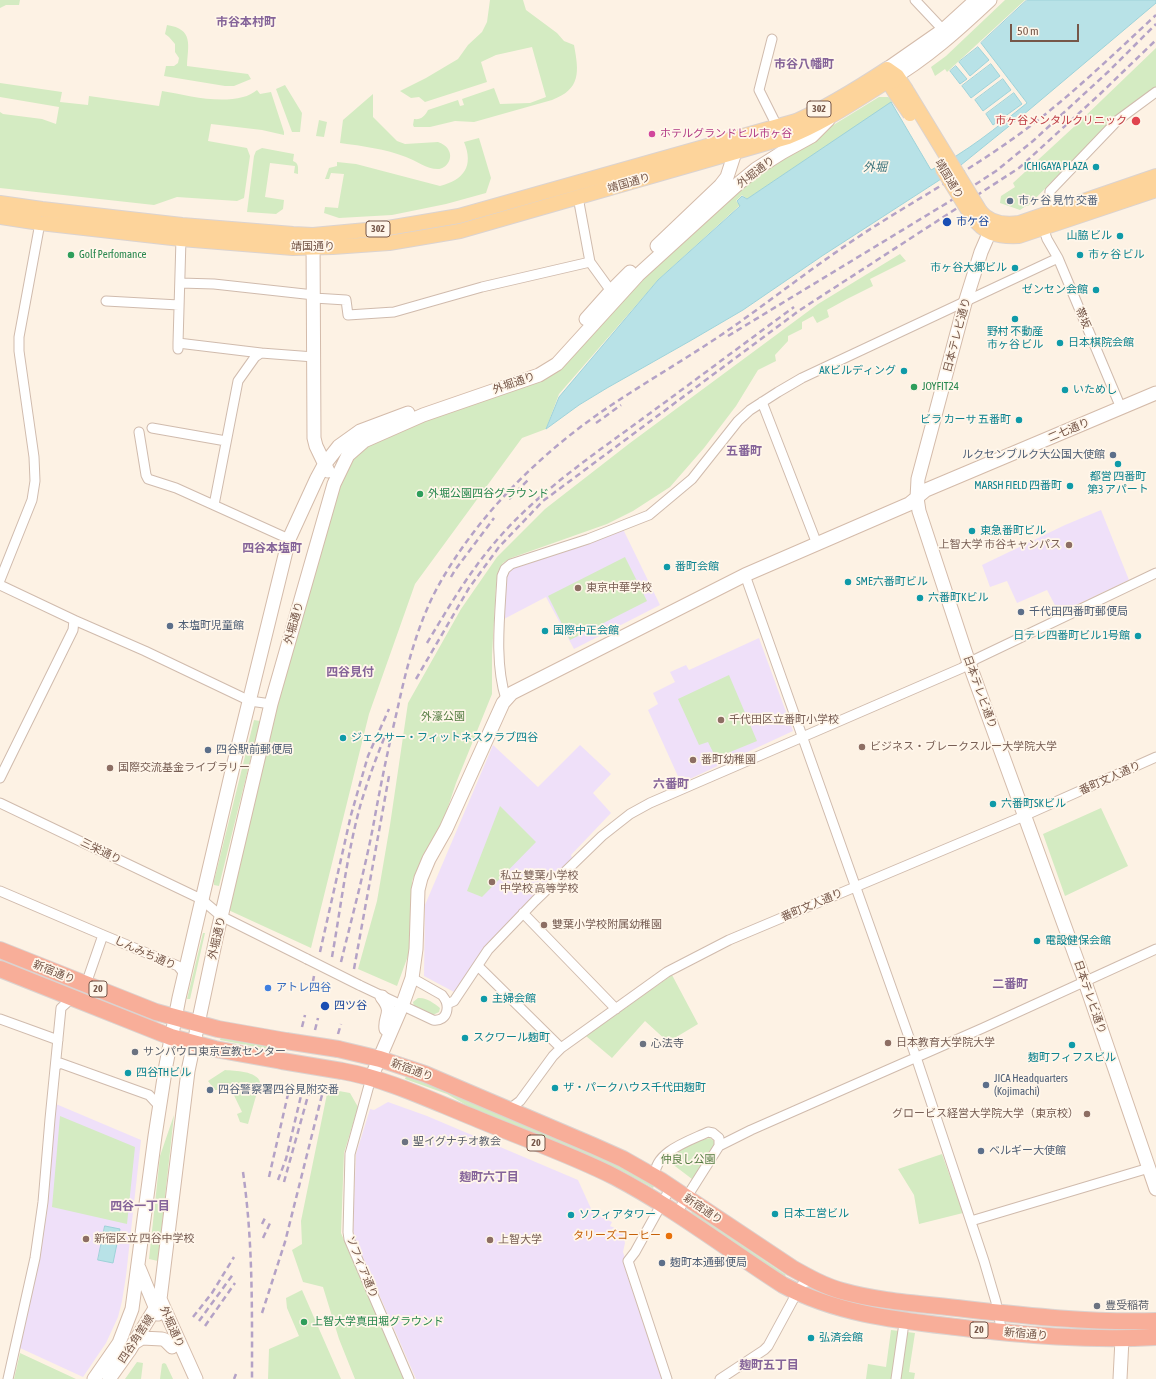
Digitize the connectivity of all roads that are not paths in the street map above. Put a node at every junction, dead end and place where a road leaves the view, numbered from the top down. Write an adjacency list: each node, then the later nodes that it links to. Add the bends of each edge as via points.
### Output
1 (915, 0): 4 (street)
2 (976, 0): 4 (main road)
3 (990, 0): 4 (main road)
4 (946, 34): 6 (main road)
5 (772, 39): 9 (street, via 759,90)
6 (895, 81): 8 (main road, 靖国通り / 302); 9 (main road, 靖国通り / 302, via 860,86 809,115); 17 (main road, 靖国通り, bridge)
7 (1156, 92): 18 (street, via 1118,120 1050,191 1049,210)
8 (831, 117): 11 (main road, 靖国通り / 302, via 810,129); 39 (main road, 外堀通り, via 812,136 756,169 739,183 638,275 549,370 423,415 364,441 348,455)
9 (777, 126): 10 (main road, 靖国通り / 302)
10 (746, 135): 11 (main road, 外堀通り, via 738,143); 21 (main road, 靖国通り / 302, via 459,216)
11 (735, 153): 14 (main road, 靖国通り / 302); 25 (main road, 外堀通り, via 727,177 720,186)
12 (1156, 176): 18 (main road)
13 (1156, 190): 18 (main road)
14 (578, 197): 21 (main road, 靖国通り / 302, via 460,230 389,243); 23 (street)
15 (0, 203): 21 (main road, 靖国通り / 302)
16 (0, 217): 19 (main road, 靖国通り / 302)
17 (984, 220): 18 (main road, via 1002,236 1019,236); 28 (main road, 日本テレビ通り, via 979,259)
18 (1041, 222): 22 (street, 帯坂)
19 (40, 223): 20 (main road, 靖国通り / 302); 46 (street, via 19,337 35,481 32,500)
20 (181, 239): 21 (main road, 靖国通り / 302); 24 (street)
21 (313, 241): 26 (main road)
22 (1058, 258): 28 (street); 34 (street, 帯坂)
23 (590, 262): 25 (street); 26 (street, via 482,287 394,312 348,314 346,300)
24 (180, 283): 26 (street, via 214,284); 29 (street)
25 (611, 291): 38 (main road, 外堀通り, via 553,357 532,369 360,431 339,446)
26 (314, 296): 31 (main road)
27 (106, 301): 29 (street)
28 (965, 302): 33 (street, via 802,378); 40 (main road, 日本テレビ通り, via 918,479)
29 (179, 305): 30 (street, via 178,346)
30 (261, 353): 31 (street); 37 (street, via 255,357 238,381)
31 (314, 357): 38 (main road, via 314,438)
32 (1156, 392): 34 (main road, 二七通り)
33 (762, 402): 43 (street); 50 (street, via 738,421 692,479 649,516 511,564 505,570 502,576 499,658)
34 (1121, 408): 40 (main road, 二七通り, via 926,490)
35 (152, 428): 37 (street)
36 (139, 432): 41 (street, via 148,479)
37 (226, 441): 41 (street)
38 (324, 465): 39 (main road); 42 (main road, 外堀通り)
39 (334, 484): 52 (main road, 外堀通り)
40 (917, 498): 43 (main road, 二七通り); 49 (main road, 日本テレビ通り)
41 (214, 505): 42 (street)
42 (289, 539): 51 (main road, 外堀通り)
43 (817, 544): 45 (main road, 二七通り)
44 (1156, 573): 49 (street)
45 (745, 575): 50 (main road, 二七通り, via 512,693); 53 (street)
46 (0, 580)
47 (0, 585): 48 (street)
48 (74, 620): 51 (street); 55 (street, via 73,630)
49 (969, 663): 53 (street); 57 (main road, 日本テレビ通り)
50 (506, 699): 69 (main road, via 421,878)
51 (250, 701): 52 (street); 60 (main road, 外堀通り)
52 (271, 704): 62 (main road, 外堀通り)
53 (803, 737): 58 (street); 61 (street, via 630,814 602,836)
54 (1156, 758): 57 (street, 番町文人通り)
55 (0, 778)
56 (0, 803): 60 (street, 三栄通り)
57 (1025, 815): 58 (street, 番町文人通り); 70 (main road, 日本テレビ通り)
58 (856, 887): 76 (street, 番町文人通り, via 729,940 667,972); 85 (street)
59 (0, 891): 63 (street, しんみち通り)
60 (201, 900): 62 (street, 三栄通り); 68 (main road, 外堀通り)
61 (523, 914): 66 (street, via 488,950); 76 (street)
62 (221, 916): 72 (street, 三栄通り, bridge); 79 (main road, 外堀通り)
63 (103, 935): 68 (street, しんみち通り, via 178,966); 71 (street)
64 (1156, 949): 70 (street)
65 (0, 950): 71 (highway, 新宿通り / 20)
66 (476, 968): 74 (street, via 454,1001); 84 (street, via 480,968)
67 (0, 969): 73 (highway, 新宿通り / 20)
68 (184, 976): 78 (main road, 外堀通り)
69 (412, 978): 74 (street, via 442,995); 75 (main road)
70 (1085, 982): 85 (street); 92 (main road, 日本テレビ通り)
71 (86, 984): 78 (highway, 新宿通り / 20)
72 (382, 997): 75 (street, 三栄通り); 81 (main road, via 389,1014 386,1026)
73 (72, 998): 80 (highway, 新宿通り / 20); 82 (street, via 61,1008)
74 (447, 1004): 75 (street, 三栄通り, via 447,1014 436,1020)
75 (402, 1006): 81 (main road)
76 (616, 1009): 84 (street, 番町文人通り)
77 (0, 1018): 82 (street)
78 (175, 1018): 79 (highway, 新宿通り / 20); 80 (main road, 外堀通り)
79 (198, 1024): 83 (main road, 外堀通り); 86 (highway, 新宿通り / 20, bridge)
80 (171, 1037): 83 (highway, 新宿通り / 20); 89 (main road, 外堀通り)
81 (388, 1039): 86 (main road)
82 (58, 1040): 87 (street)
83 (193, 1044): 88 (highway, 新宿通り / 20, bridge); 103 (main road, 外堀通り)
84 (561, 1048): 90 (street, 番町文人通り, via 520,1101 512,1107)
85 (916, 1057): 91 (street); 99 (street)
86 (380, 1059): 88 (main road); 90 (highway, 新宿通り / 20, via 426,1074)
87 (56, 1066): 89 (street, via 60,1063 149,1095); 116 (street, via 35,1258)
88 (372, 1078): 97 (highway, 新宿通り / 20, via 408,1090 576,1160 614,1177); 121 (street, ソフィア通り, via 350,1154 348,1232)
89 (160, 1107): 100 (main road, 外堀通り)
90 (505, 1108): 93 (highway, 新宿通り / 20, via 594,1146)
91 (719, 1146): 93 (street, via 717,1135 708,1132 673,1148 664,1155 655,1171); 96 (street)
92 (1153, 1167): 95 (main road, 日本テレビ通り); 99 (street)
93 (655, 1177): 94 (highway, 新宿通り / 20)
94 (671, 1188): 96 (highway, 新宿通り / 20); 97 (street)
95 (1156, 1189)
96 (686, 1198): 98 (street); 101 (highway, 新宿通り / 20)
97 (661, 1204): 98 (highway, 新宿通り / 20); 122 (street, via 628,1260)
98 (676, 1214): 102 (highway, 新宿通り / 20)
99 (971, 1221): 104 (street)
100 (138, 1268): 103 (main road, 外堀通り); 114 (main road, 四谷角筈線, via 132,1309)
101 (813, 1280): 102 (street, via 804,1283); 104 (highway, 新宿通り / 20, via 842,1291 867,1296)
102 (795, 1291): 110 (highway, 新宿通り / 20, via 838,1308 890,1319); 123 (street, via 789,1310 768,1346)
103 (158, 1304): 106 (main road, 四谷角筈線); 107 (main road, 外堀通り); 108 (main road, 外堀通り)
104 (998, 1313): 105 (highway, 新宿通り / 20, via 1074,1319); 110 (street)
105 (1156, 1321)
106 (147, 1322): 107 (main road); 113 (main road, 四谷角筈線); 114 (main road, via 131,1332)
107 (161, 1322): 108 (main road); 115 (main road, 外堀通り)
108 (174, 1330): 120 (main road, 外堀通り)
109 (903, 1330): 124 (street)
110 (1002, 1332): 112 (highway, 新宿通り / 20)
111 (1156, 1338): 112 (highway, 新宿通り / 20)
112 (1122, 1339): 125 (main road)
113 (134, 1343): 115 (main road, via 142,1338 162,1339); 118 (main road, 四谷角筈線)
114 (119, 1344): 117 (main road, 四谷角筈線)
115 (172, 1347): 119 (main road, 外堀通り)
116 (8, 1379)
117 (94, 1379)
118 (109, 1379)
119 (186, 1379)
120 (196, 1379)
121 (409, 1379)
122 (667, 1379)
123 (720, 1379)
124 (896, 1379)
125 (1120, 1379)

